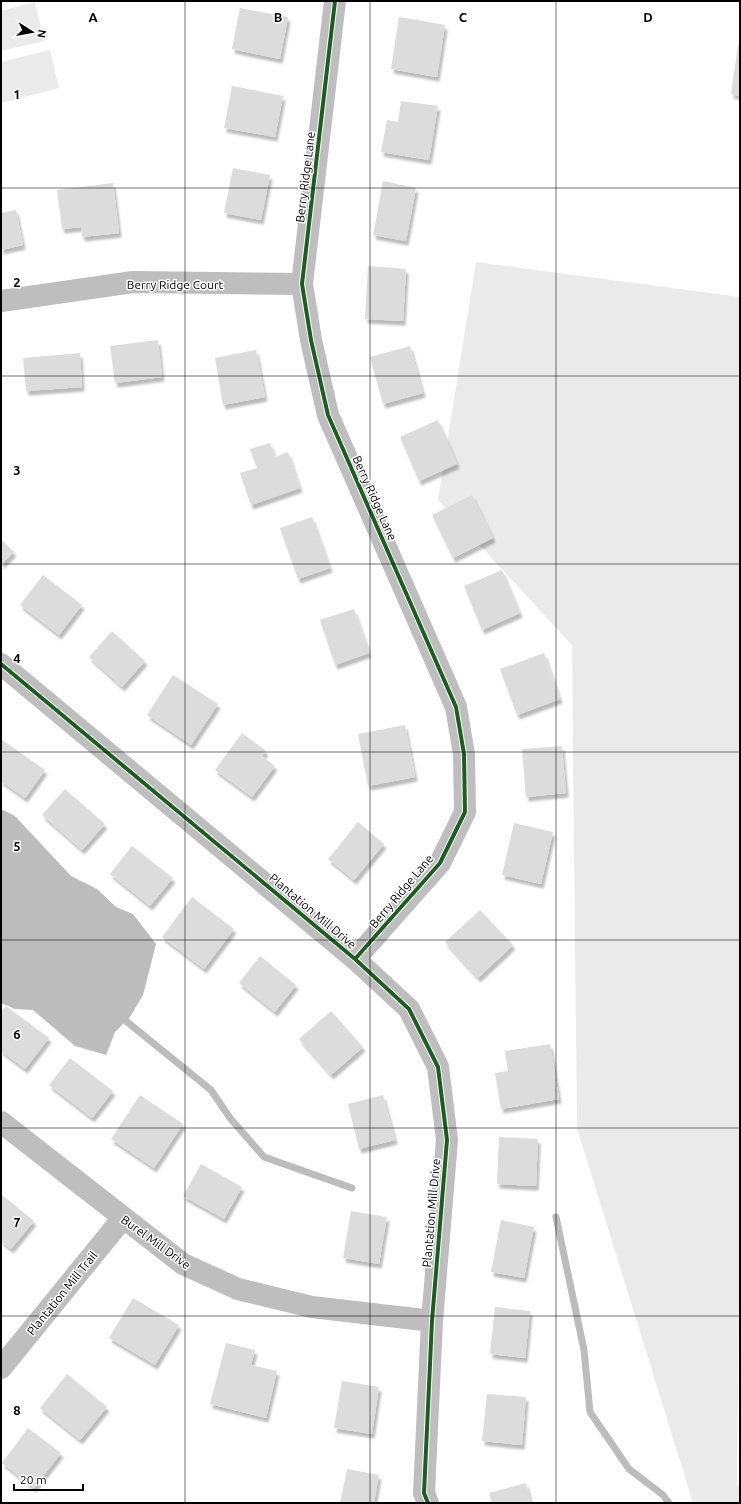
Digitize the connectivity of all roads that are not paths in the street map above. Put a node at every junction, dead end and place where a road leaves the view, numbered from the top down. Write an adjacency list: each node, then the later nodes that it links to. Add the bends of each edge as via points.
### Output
1 (335, 1): 2 (street, Berry Ridge Lane)
2 (302, 284): 3 (street, Berry Ridge Court, via 133,282); 5 (street, Berry Ridge Lane, via 328,416 456,707 464,754 465,812 440,863)
3 (1, 301)
4 (1, 664): 5 (street, Plantation Mill Drive)
5 (355, 959): 8 (street, Plantation Mill Drive, via 409,1009 438,1067 447,1140)
6 (1, 1122): 7 (street, Burel Mill Drive)
7 (123, 1218): 8 (street, Burel Mill Drive, via 183,1264 238,1289 312,1307); 9 (street, Plantation Mill Trail)
8 (432, 1321): 10 (street, Plantation Mill Drive, via 424,1493)
9 (1, 1368)
10 (428, 1503)

